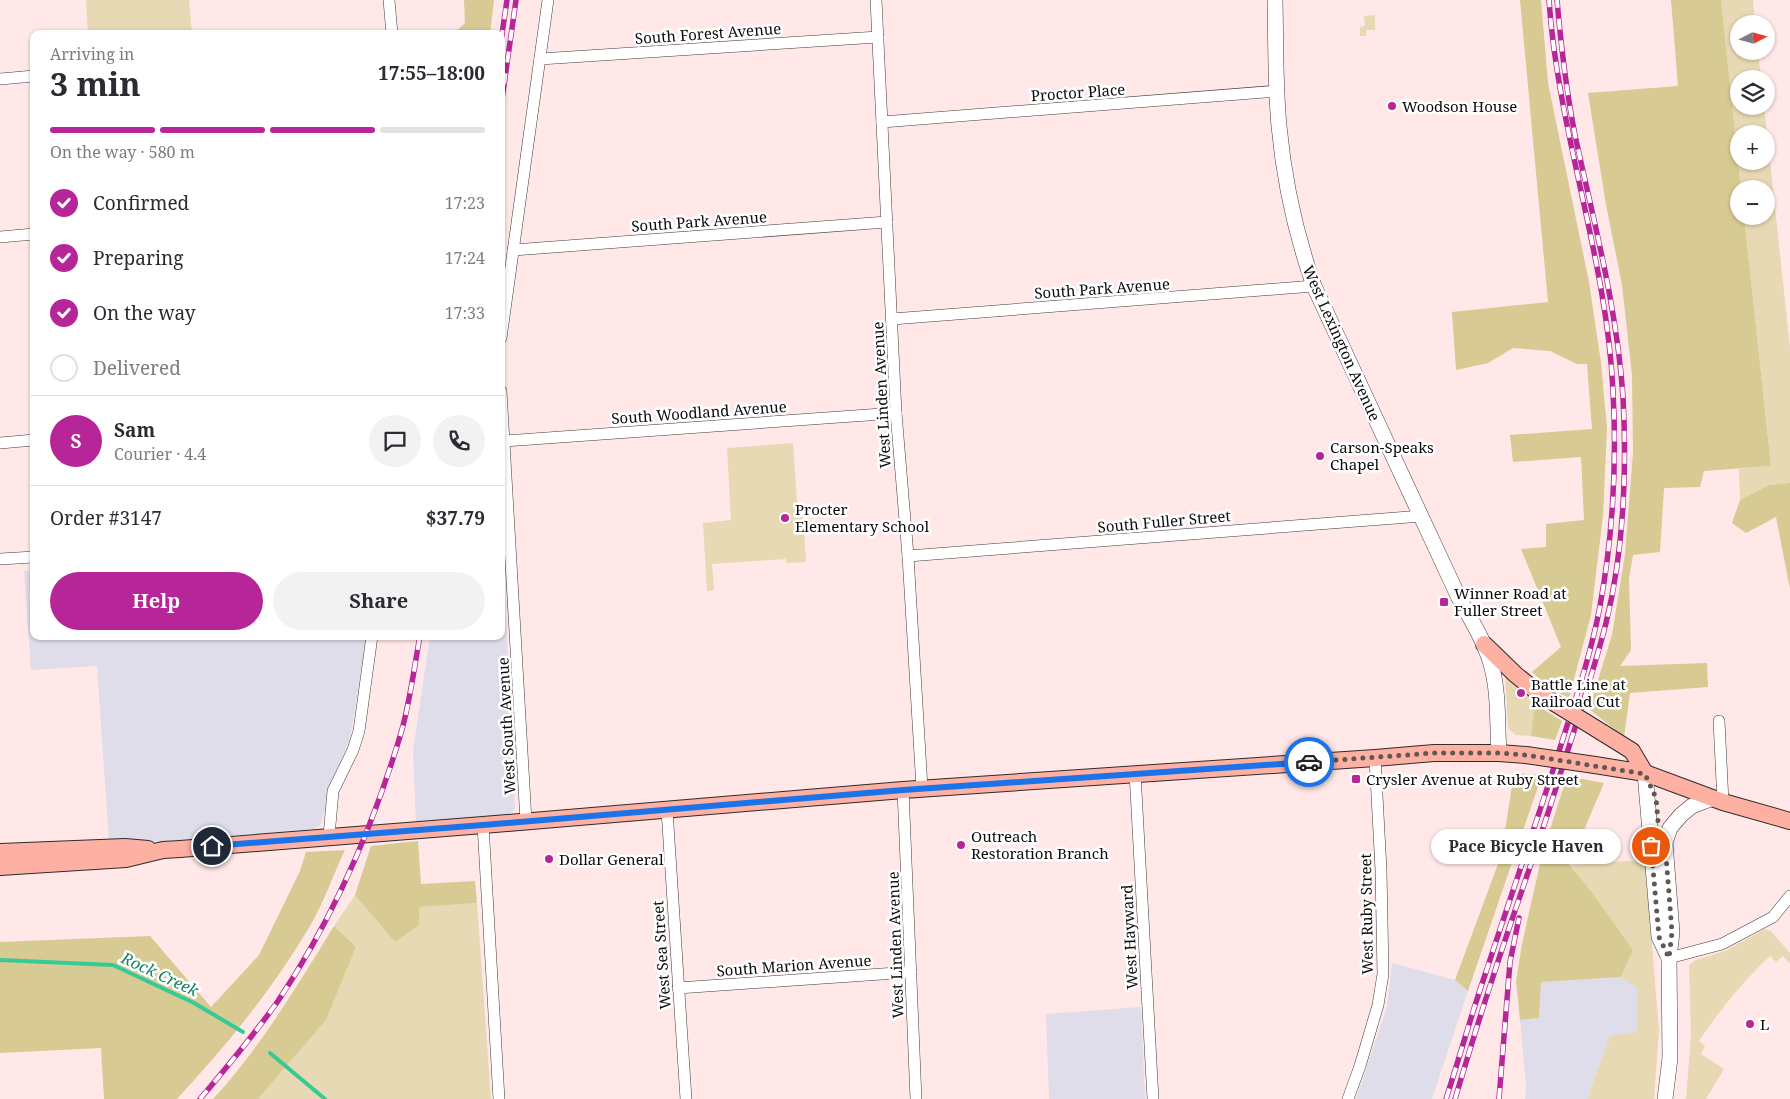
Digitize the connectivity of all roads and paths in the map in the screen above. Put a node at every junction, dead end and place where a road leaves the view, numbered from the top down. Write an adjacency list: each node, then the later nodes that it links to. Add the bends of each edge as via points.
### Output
1 (389, 0): 5 (street)
2 (548, 0): 7 (street)
3 (876, 0): 6 (street, West Linden Avenue)
4 (1275, 0): 10 (street, West Lexington Avenue)
5 (392, 30)
6 (878, 37): 7 (street, South Forest Avenue); 11 (street, West Linden Avenue)
7 (540, 59): 15 (street)
8 (30, 76): 9 (street)
9 (0, 79)
10 (1277, 91): 11 (street, Proctor Place); 16 (street, West Lexington Avenue, via 1287,184 1303,255)
11 (882, 122): 12 (street, West Linden Avenue)
12 (887, 222): 15 (street, South Park Avenue); 18 (street, West Linden Avenue)
13 (30, 234): 14 (street)
14 (0, 237)
15 (513, 250): 17 (street)
16 (1314, 286): 18 (street, South Park Avenue); 24 (street, West Lexington Avenue)
17 (505, 309)
18 (892, 319): 19 (street, West Linden Avenue)
19 (896, 413): 21 (street, South Woodland Avenue); 25 (street, West Linden Avenue)
20 (30, 440): 22 (street)
21 (505, 441)
22 (0, 443)
23 (505, 458): 39 (street, West South Avenue)
24 (1422, 516): 25 (street, South Fuller Street); 29 (street, West Lexington Avenue)
25 (908, 556): 35 (street, West Linden Avenue)
26 (30, 557): 27 (street)
27 (0, 559)
28 (371, 640): 42 (street, via 359,731 333,791)
29 (1484, 644): 31 (street, West Lexington Avenue, via 1495,687); 34 (main road, bridge, via 1540,694 1632,751)
30 (1719, 721): 37 (street)
31 (1499, 753): 32 (main road, via 1434,753); 34 (main road, bridge)
32 (1375, 758): 33 (main road); 55 (street, West Ruby Street, via 1383,974 1378,1005)
33 (1135, 773): 35 (main road); 54 (street, West Hayward)
34 (1645, 774): 37 (main road); 43 (street, via 1656,798 1659,833); 48 (street, via 1659,937)
35 (922, 788): 36 (main road)
36 (903, 790): 38 (main road); 49 (street, West Linden Avenue)
37 (1718, 800): 40 (main road); 43 (street, via 1692,806 1670,828)
38 (667, 810): 39 (main road); 50 (street, West Sea Street)
39 (526, 821): 41 (main road)
40 (1790, 821)
41 (483, 825): 42 (main road); 51 (street)
42 (329, 836): 44 (main road)
43 (1665, 843): 48 (street, via 1672,932)
44 (163, 850): 45 (main road, via 125,847); 46 (main road, via 126,859)
45 (0, 852)
46 (0, 867)
47 (1790, 896): 48 (street, via 1773,917 1722,944)
48 (1669, 958): 56 (street, via 1670,1044)
49 (911, 972): 50 (street, South Marion Avenue); 53 (street, West Linden Avenue)
50 (678, 988): 52 (street, West Sea Street)
51 (499, 1099)
52 (686, 1099)
53 (916, 1099)
54 (1152, 1099)
55 (1348, 1099)
56 (1665, 1099)

